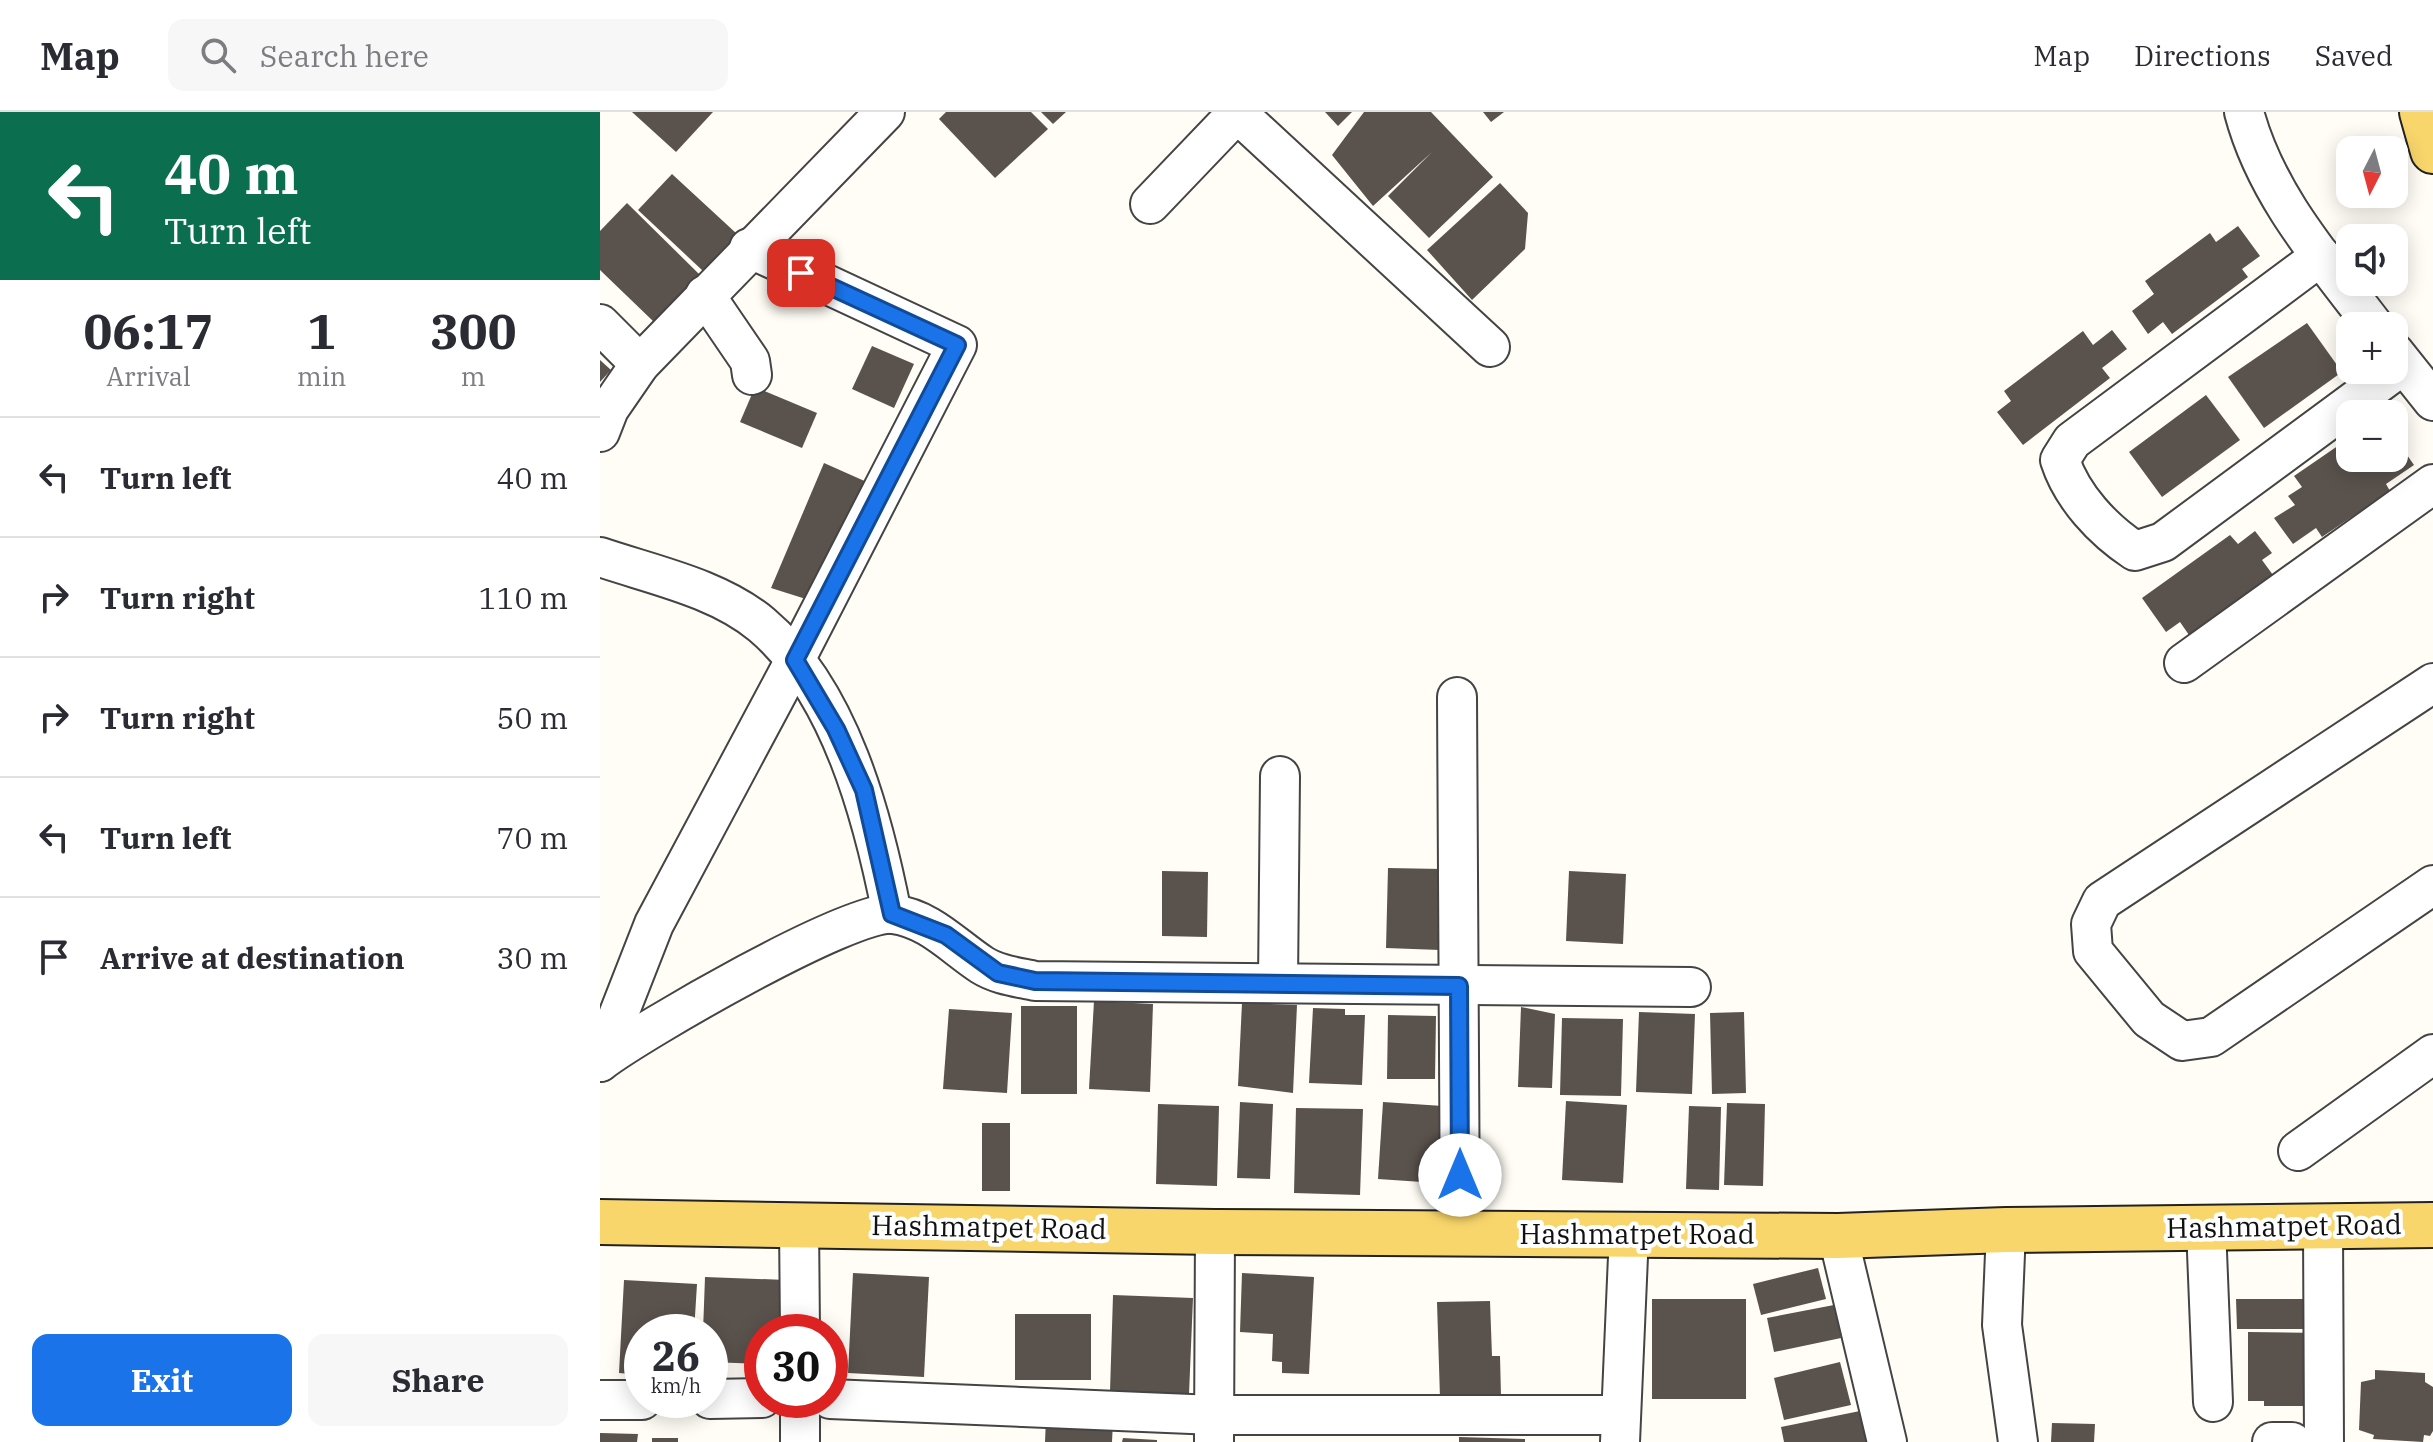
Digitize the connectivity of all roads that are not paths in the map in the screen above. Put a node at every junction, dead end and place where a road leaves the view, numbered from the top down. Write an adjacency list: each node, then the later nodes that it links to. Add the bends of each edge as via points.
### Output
1 (1237, 112): 6 (street); 12 (street)
2 (2244, 112): 8 (street, via 2276,192)
3 (2422, 112): 5 (main road)
4 (874, 116): 7 (street)
5 (2433, 151)
6 (1150, 204)
7 (749, 248): 9 (street); 21 (street, via 957,345)
8 (2321, 256): 10 (street); 16 (street, via 2072,441 2060,460 2066,480 2111,535 2135,551 2163,542)
9 (705, 295): 13 (street); 15 (street, via 750,361)
10 (2363, 312)
11 (600, 324): 13 (street)
12 (1490, 347)
13 (640, 364): 18 (street)
14 (2408, 370): 17 (street)
15 (752, 375)
16 (2367, 384)
17 (2433, 401)
18 (600, 432)
19 (2433, 484): 22 (street)
20 (600, 557): 21 (street, via 725,602 761,624)
21 (795, 660): 27 (street, via 864,790); 32 (street, via 654,924)
22 (2184, 663)
23 (2433, 683): 26 (street, via 2102,901 2091,924 2093,951 2149,1019 2182,1041 2211,1037)
24 (1457, 697): 29 (street)
25 (1280, 776): 28 (street)
26 (2433, 885)
27 (892, 914): 28 (street, via 946,935 998,973 1035,981); 32 (street, via 873,914 687,1006)
28 (1278, 982): 29 (street)
29 (1459, 986): 30 (street); 41 (street)
30 (1691, 987)
31 (2433, 1054): 33 (street)
32 (600, 1062)
33 (2298, 1151)
34 (600, 1222): 35 (main road, Hashmatpet Road)
35 (799, 1223): 40 (main road, Hashmatpet Road); 44 (street)
36 (2433, 1225): 37 (main road, Hashmatpet Road)
37 (2323, 1226): 38 (main road, Hashmatpet Road); 57 (street)
38 (2206, 1227): 39 (main road, Hashmatpet Road); 48 (street)
39 (2006, 1230): 43 (main road, Hashmatpet Road); 54 (street, via 2002,1325)
40 (1215, 1232): 41 (main road, Hashmatpet Road); 50 (street)
41 (1460, 1233): 42 (main road, Hashmatpet Road)
42 (1629, 1233): 43 (main road, Hashmatpet Road); 51 (street)
43 (1838, 1236): 53 (street)
44 (800, 1314)
45 (600, 1400): 46 (street)
46 (624, 1400)
47 (848, 1400): 50 (street)
48 (2213, 1402)
49 (800, 1418): 52 (street)
50 (1215, 1429): 51 (street)
51 (1620, 1429)
52 (800, 1442)
53 (1887, 1442)
54 (2018, 1442)
55 (2272, 1442): 56 (street)
56 (2292, 1442)
57 (2324, 1442)

